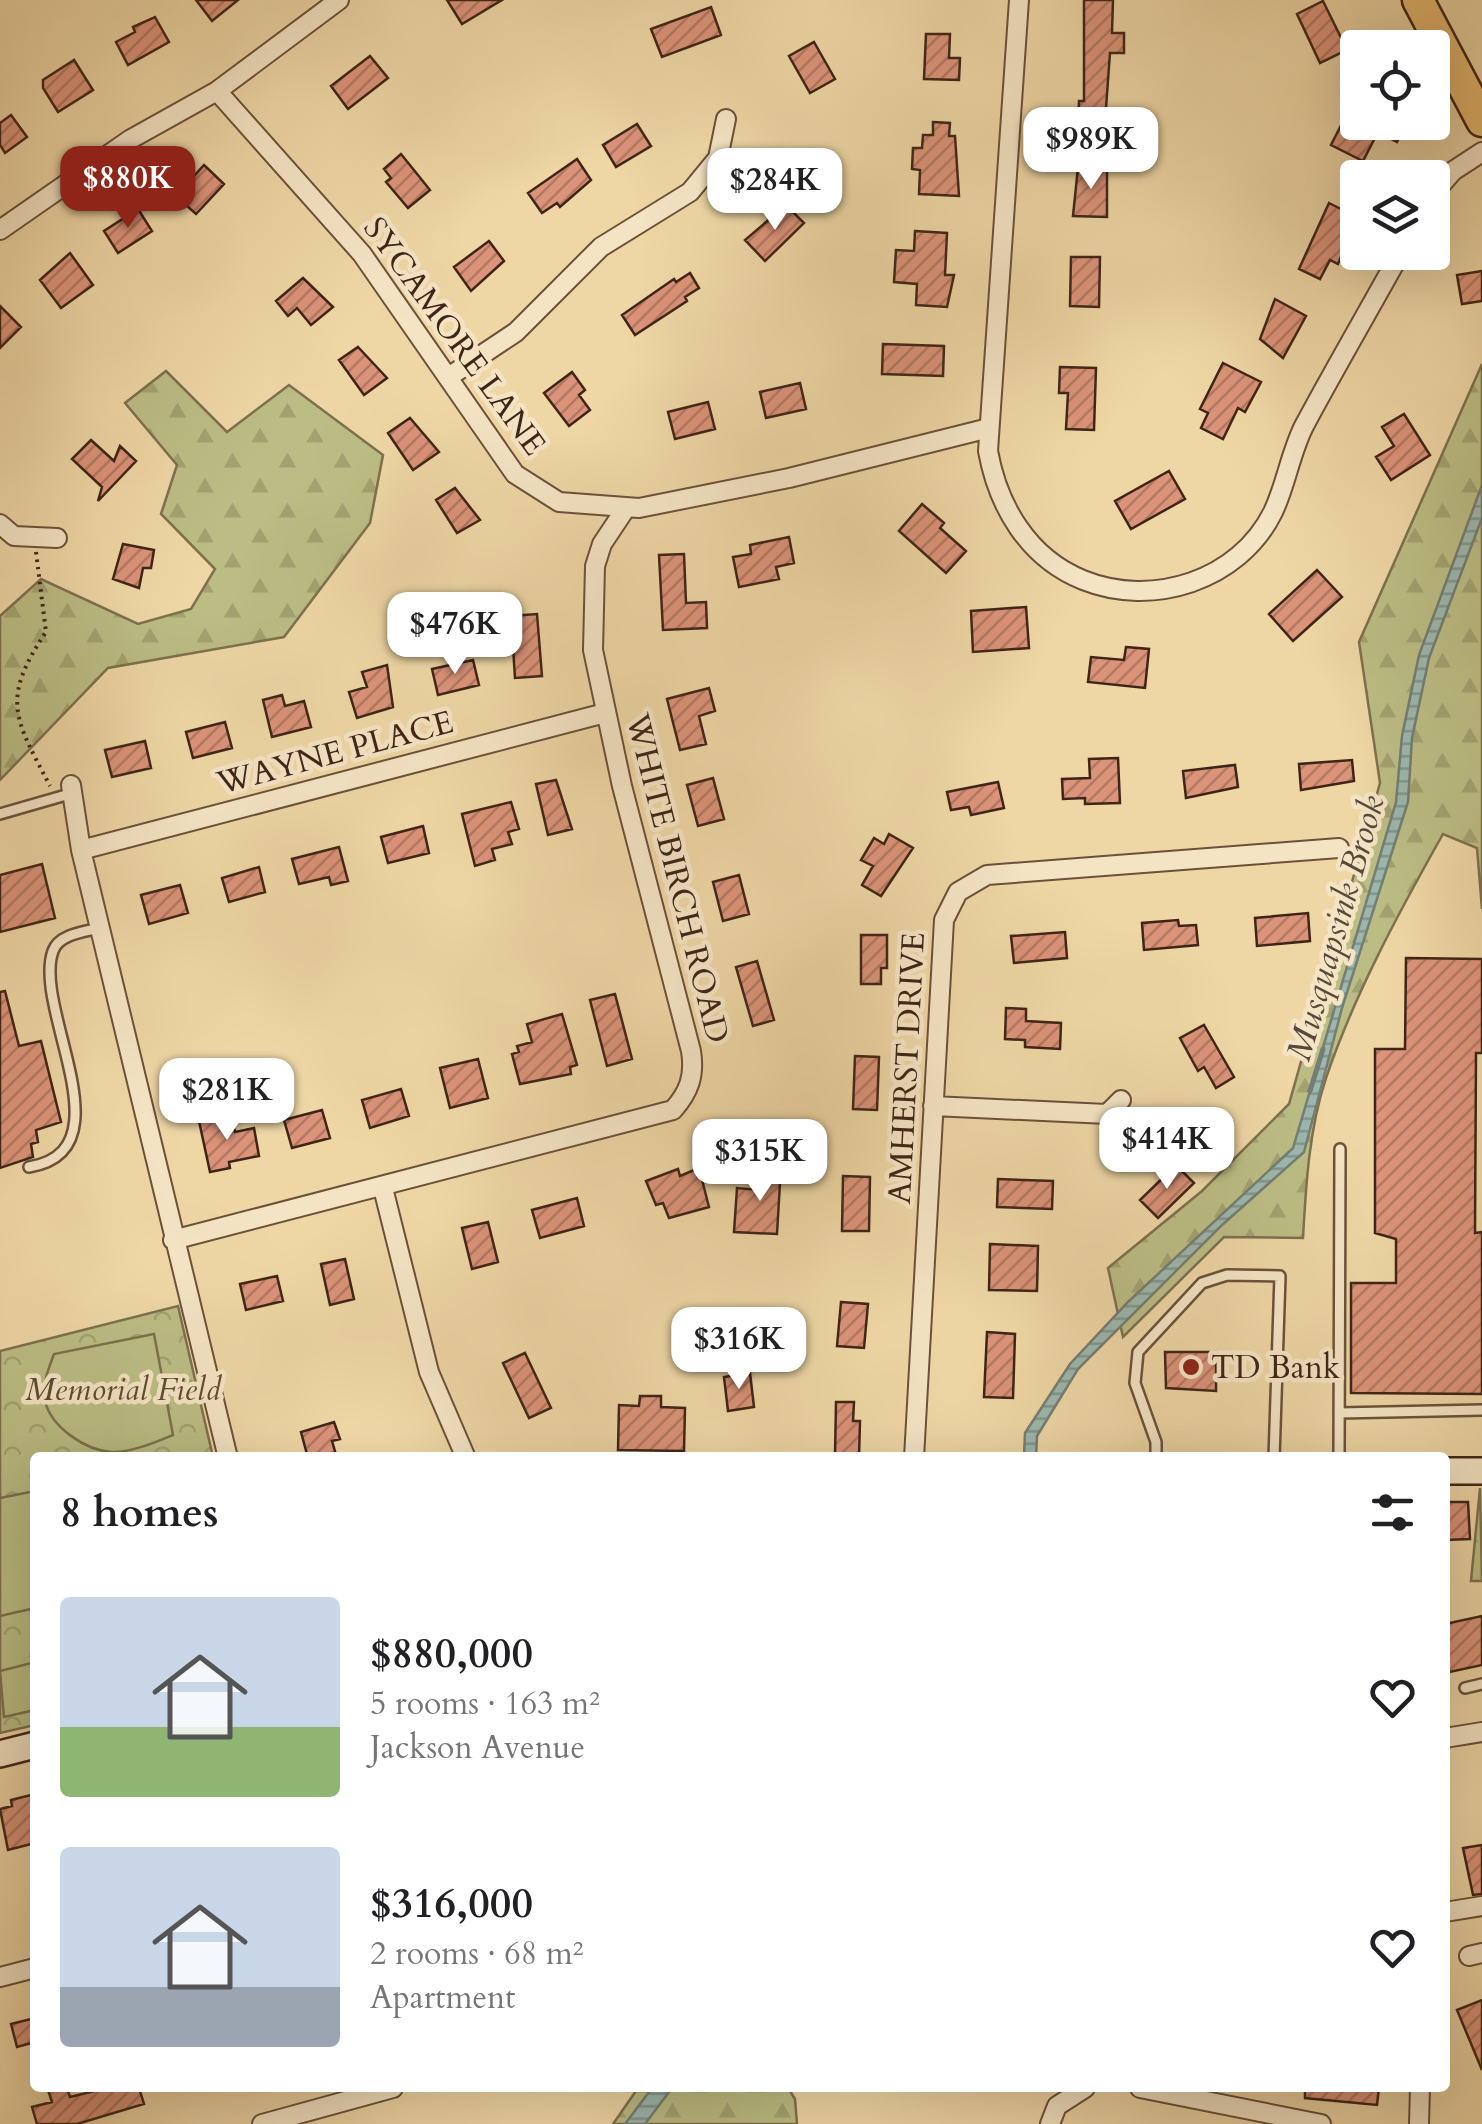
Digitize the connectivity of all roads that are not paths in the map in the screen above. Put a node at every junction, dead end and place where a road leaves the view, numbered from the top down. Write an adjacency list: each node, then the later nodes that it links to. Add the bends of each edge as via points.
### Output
1 (339, 0): 4 (street)
2 (1020, 0): 12 (street)
3 (1418, 0): 5 (main road)
4 (217, 91): 9 (street, via 131,138); 11 (street, SYCAMORE LANE, via 362,254)
5 (1480, 112)
6 (726, 119): 11 (street, via 718,158 706,177 601,248 516,332)
7 (1482, 152): 8 (street)
8 (1450, 175)
9 (0, 230)
10 (1391, 270): 12 (street, via 1302,431 1274,511 1244,552 1202,579 1176,588 1120,591 1054,564 1003,504 988,451)
11 (450, 376): 13 (street, SYCAMORE LANE, via 519,478 559,502)
12 (989, 428): 13 (street, SYCAMORE LANE, via 789,478)
13 (626, 508): 16 (street, WHITE BIRCH ROAD, via 602,544 592,589 593,650)
14 (0, 524): 15 (street, via 14,536)
15 (57, 538)
16 (605, 712): 20 (street, WAYNE PLACE); 26 (street, WHITE BIRCH ROAD, via 691,1052 691,1082 672,1110)
17 (67, 792): 18 (lane); 20 (street)
18 (0, 814)
19 (1340, 848): 23 (street, AMHERST DRIVE, via 987,875 970,882 944,920)
20 (81, 850): 21 (street)
21 (100, 928): 25 (lane, via 65,937 53,951 56,1014 78,1102 72,1138 44,1165); 27 (street)
22 (1121, 1100): 23 (street, via 1108,1114)
23 (933, 1106): 32 (street, AMHERST DRIVE)
24 (1340, 1148): 29 (lane)
25 (29, 1168)
26 (383, 1188): 27 (street, WHITE BIRCH ROAD); 31 (street, via 429,1372)
27 (173, 1240): 30 (street)
28 (1482, 1410): 29 (lane)
29 (1340, 1413): 35 (lane)
30 (226, 1452)
31 (463, 1452)
32 (914, 1452)
33 (1156, 1452): 34 (lane, via 1135,1382 1138,1352 1202,1283 1227,1275 1280,1276)
34 (1274, 1452)
35 (1339, 1452)
36 (1450, 1471): 37 (street)
37 (1482, 1471)
38 (1482, 1684): 39 (lane)
39 (1464, 1688)
40 (1482, 1732): 41 (street)
41 (1450, 1737)
42 (30, 1746): 43 (street)
43 (0, 1754)
44 (1482, 1906): 45 (street)
45 (1450, 1911)
46 (30, 1969): 47 (street)
47 (0, 1977)
48 (378, 2092): 52 (street)
49 (1079, 2092): 53 (street, via 1057,2106)
50 (1160, 2092): 54 (street)
51 (1420, 2092): 55 (street)
52 (262, 2124)
53 (1050, 2124)
54 (1322, 2124)
55 (1419, 2124)

